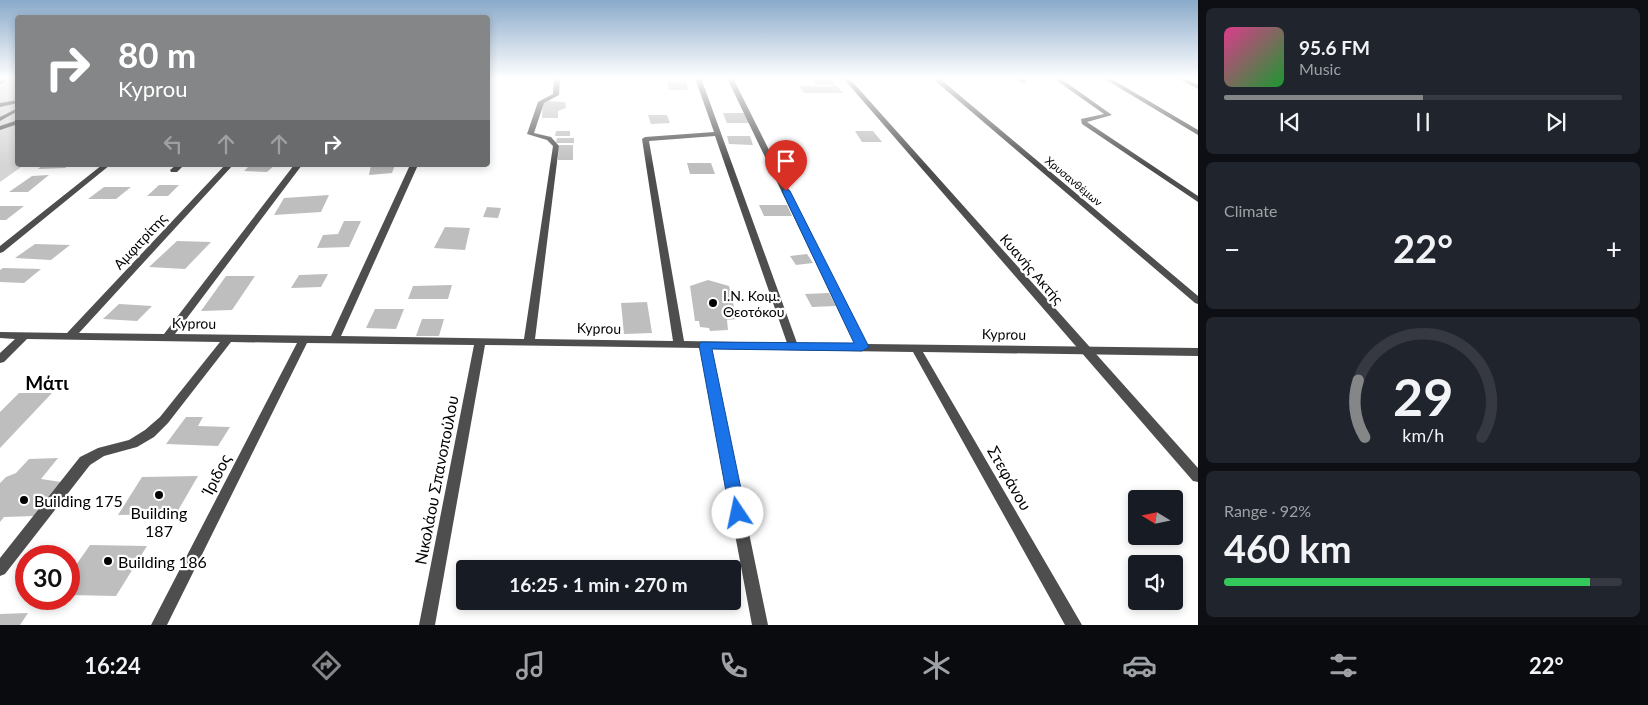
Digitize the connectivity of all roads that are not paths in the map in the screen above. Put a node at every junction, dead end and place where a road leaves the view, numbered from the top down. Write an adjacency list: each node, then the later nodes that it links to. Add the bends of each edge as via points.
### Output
1 (539, 107): 29 (street, via 530,134 549,138 556,146)
2 (709, 107): 13 (street)
3 (744, 107): 33 (street)
4 (872, 107): 35 (street, Κυανής Ακτής)
5 (969, 107): 20 (street, Χρυσανθέμων)
6 (1098, 107): 18 (street, via 1108,114 1083,120 1087,126)
7 (1155, 107): 12 (street)
8 (15, 111): 9 (lane)
9 (0, 119)
10 (15, 123): 11 (lane)
11 (0, 128)
12 (1198, 133)
13 (719, 134): 30 (street, via 645,140); 32 (street)
14 (104, 167): 19 (street)
15 (227, 167): 23 (street, Αμφιτρίτης)
16 (296, 167): 24 (street)
17 (413, 167): 27 (street)
18 (1198, 200)
19 (0, 250)
20 (1198, 301)
21 (0, 335): 22 (street, Kyprou)
22 (25, 335): 23 (street, Kyprou); 37 (street)
23 (70, 336): 24 (street, Kyprou)
24 (167, 337): 25 (street, Kyprou)
25 (228, 338): 26 (street, Kyprou); 39 (street, via 152,431 132,444 103,449 85,460)
26 (304, 339): 27 (street, Kyprou); 40 (street, Ίριδος)
27 (334, 340): 28 (street, Kyprou)
28 (480, 342): 29 (street, Kyprou); 41 (street, Νικολάου Σπανοπούλου)
29 (529, 342): 30 (street, Kyprou)
30 (679, 344): 31 (street, Kyprou)
31 (706, 345): 32 (street, Kyprou); 42 (street)
32 (793, 346): 33 (street, Kyprou)
33 (862, 347): 34 (street, Kyprou)
34 (916, 348): 35 (street, Kyprou); 43 (street, Στεφάνου)
35 (1086, 350): 36 (street, Kyprou); 38 (street, Κυανής Ακτής)
36 (1198, 352)
37 (0, 359)
38 (1198, 477)
39 (0, 569)
40 (159, 625)
41 (427, 625)
42 (760, 625)
43 (1074, 625)

